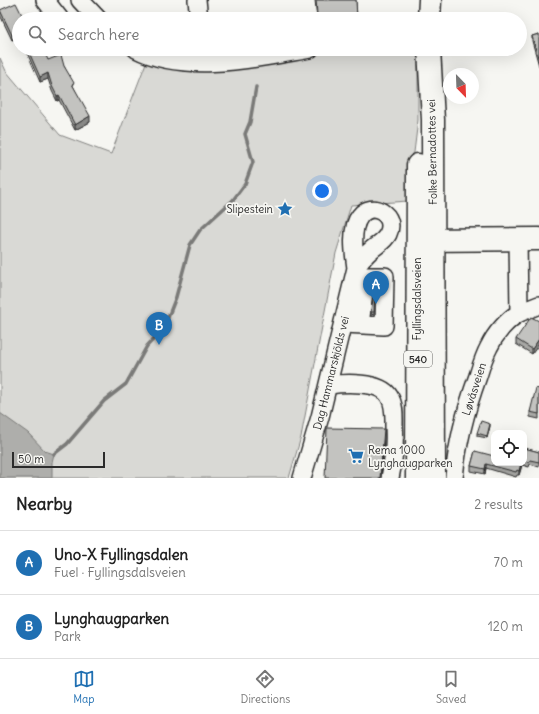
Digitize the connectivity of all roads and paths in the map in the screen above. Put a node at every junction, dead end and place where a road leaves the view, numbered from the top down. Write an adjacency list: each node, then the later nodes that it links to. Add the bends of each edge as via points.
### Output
1 (45, 0): 6 (street)
2 (80, 0): 7 (street)
3 (197, 0): 8 (street)
4 (419, 0): 9 (main road)
5 (430, 0): 10 (main road)
6 (54, 12)
7 (91, 12)
8 (198, 12)
9 (419, 12)
10 (429, 12)
11 (154, 56): 12 (street, via 178,61)
12 (204, 56): 13 (street, via 226,62)
13 (253, 56)
14 (418, 56): 18 (main road, Folke Bernadottes vei / 540)
15 (429, 56): 18 (main road, Folke Bernadottes vei / 540, via 433,120)
16 (518, 239): 17 (main road); 18 (main road); 21 (street)
17 (539, 239)
18 (428, 244): 27 (main road, Fyllingsdalsveien / 540); 28 (main road, Fyllingsdalsveien / 540)
19 (356, 268): 22 (street, Dag Hammarskjölds vei)
20 (539, 305): 21 (street, Løvåsveien)
21 (519, 313): 29 (street, Løvåsveien, via 511,318 493,340 482,362 468,402 455,461)
22 (343, 324): 23 (street); 24 (street, Dag Hammarskjölds vei)
23 (360, 325)
24 (329, 385): 25 (street, Dag Hammarskjölds vei); 26 (street, via 365,384 380,389 389,396 393,408 395,444)
25 (302, 478)
26 (390, 478)
27 (417, 478)
28 (434, 478)
29 (454, 478)

